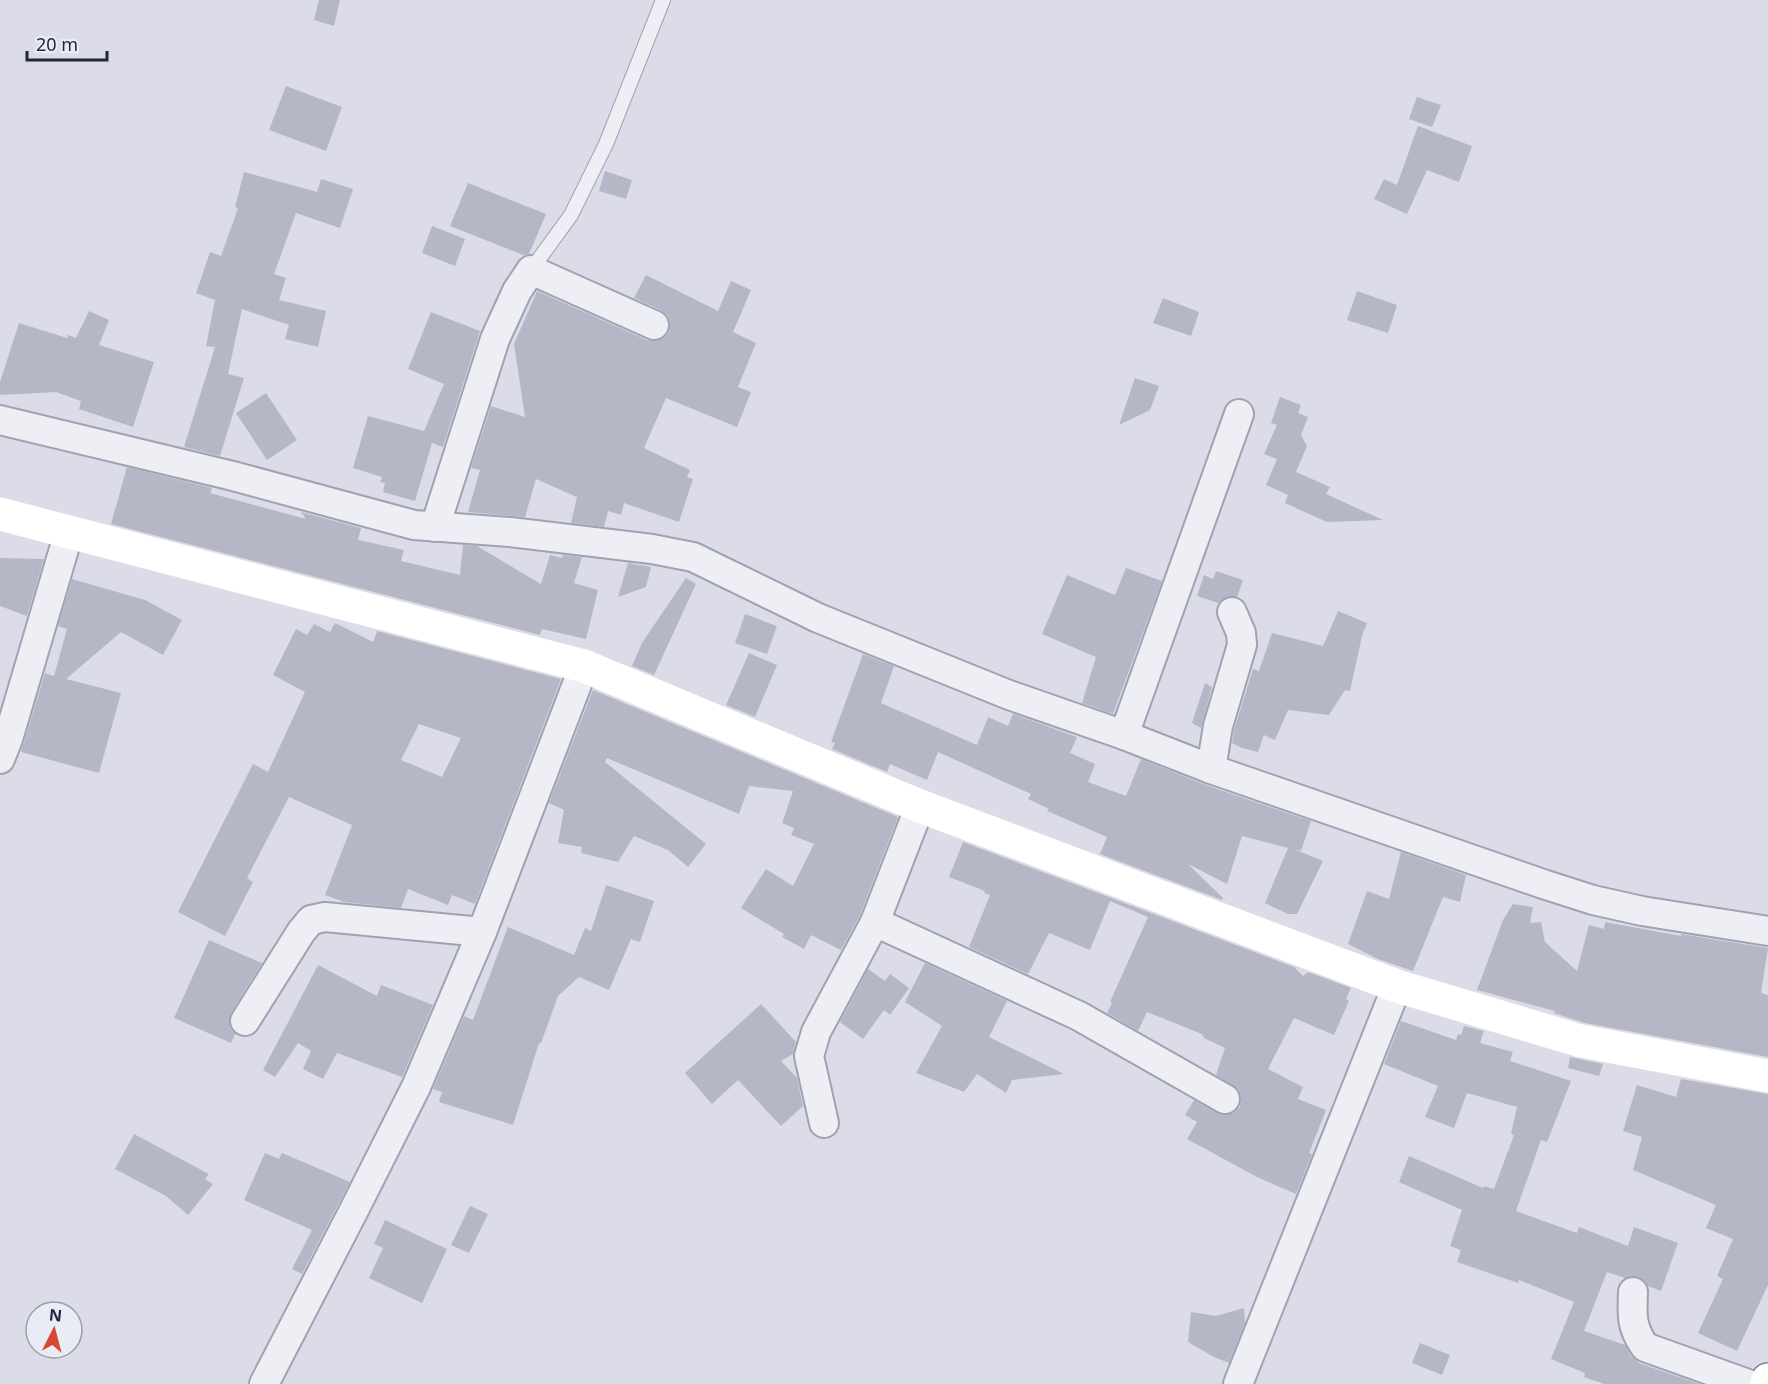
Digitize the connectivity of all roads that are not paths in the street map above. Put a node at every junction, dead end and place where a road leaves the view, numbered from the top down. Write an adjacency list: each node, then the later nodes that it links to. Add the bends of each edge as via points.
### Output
1 (663, 0): 2 (lane, via 606,144 571,215)
2 (531, 270): 3 (street); 7 (street, via 495,339)
3 (654, 325)
4 (1239, 414): 11 (street)
5 (0, 420): 7 (street, via 233,476 393,520)
6 (0, 514): 8 (street)
7 (435, 527): 11 (street, via 510,532 693,557 890,648)
8 (69, 532): 10 (street); 12 (street)
9 (1232, 612): 13 (street, via 1242,645 1218,726)
10 (584, 666): 14 (street); 17 (street)
11 (1124, 735): 13 (street)
12 (0, 759)
13 (1211, 769): 16 (street, via 1593,900)
14 (920, 806): 15 (street); 18 (street)
15 (875, 922): 21 (street, via 1079,1016); 22 (street, via 816,1032 809,1056)
16 (1768, 931)
17 (482, 932): 19 (street, via 325,917 311,920); 24 (street, via 416,1087)
18 (1397, 986): 20 (street, via 1581,1041); 25 (street)
19 (245, 1021)
20 (1768, 1076)
21 (1225, 1099)
22 (824, 1123)
23 (1633, 1292): 26 (street, via 1632,1319 1644,1347)
24 (264, 1384)
25 (1238, 1384)
26 (1748, 1384)

